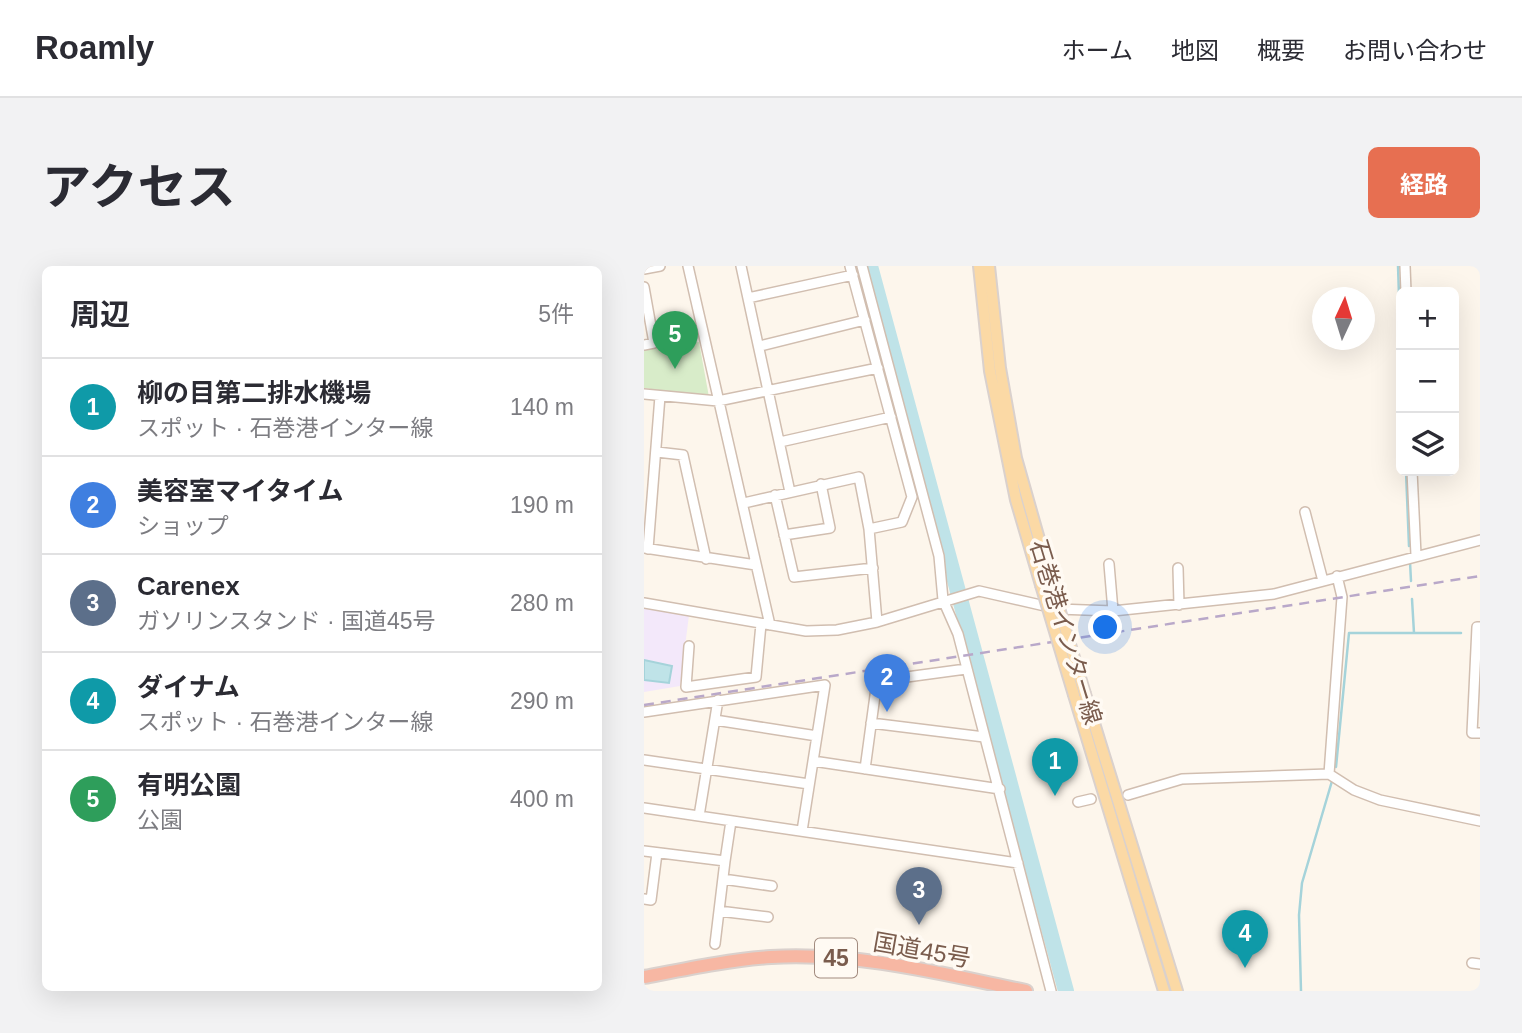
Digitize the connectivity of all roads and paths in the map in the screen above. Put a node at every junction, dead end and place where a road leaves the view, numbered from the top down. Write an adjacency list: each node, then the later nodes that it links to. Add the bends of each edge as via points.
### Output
1 (660, 266): 8 (street)
2 (688, 266): 21 (street)
3 (741, 266): 12 (street)
4 (862, 266): 44 (street, via 939,556)
5 (979, 266): 43 (main road, 石巻港インター線, via 990,371 1016,500)
6 (989, 266): 43 (main road, 石巻港インター線, via 1016,458)
7 (1405, 266): 11 (street)
8 (644, 269)
9 (851, 270): 12 (street); 14 (street)
10 (644, 286): 13 (street)
11 (1406, 287)
12 (748, 298): 16 (street)
13 (648, 318): 15 (street, via 654,343)
14 (865, 320): 16 (street); 17 (street)
15 (644, 345)
16 (760, 346): 18 (street)
17 (878, 368): 18 (street); 22 (street)
18 (769, 391): 21 (street); 23 (street)
19 (644, 394): 20 (street)
20 (660, 396): 21 (street); 24 (street)
21 (718, 401): 29 (street)
22 (891, 417): 23 (street); 31 (street, via 912,497 902,522)
23 (779, 442): 27 (street)
24 (657, 452): 34 (street); 36 (street, via 683,455)
25 (1412, 476): 35 (street)
26 (821, 484): 27 (street); 31 (street, via 859,477); 32 (street, via 830,528)
27 (790, 492): 28 (street)
28 (775, 495): 29 (street); 32 (street)
29 (744, 503): 38 (street)
30 (1305, 512): 42 (street)
31 (869, 529): 39 (street)
32 (785, 535): 39 (street, via 793,577)
33 (1480, 540): 35 (street)
34 (646, 549): 36 (street)
35 (1416, 555): 41 (street)
36 (706, 559): 38 (street)
37 (1109, 564): 47 (street)
38 (756, 565): 49 (street)
39 (873, 568): 48 (street)
40 (1178, 568): 46 (street)
41 (1337, 576): 42 (street); 65 (street, via 1342,597)
42 (1323, 580): 46 (street, via 1274,594)
43 (1046, 585): 53 (main road, 石巻港インター線, bridge)
44 (946, 599): 47 (street, via 972,592 995,593 1058,609); 48 (street); 52 (street)
45 (644, 603): 49 (street)
46 (1178, 605): 47 (street)
47 (1114, 611)
48 (877, 622): 49 (street, via 806,631)
49 (766, 625): 51 (street, via 756,677 686,687)
50 (1480, 627): 58 (street, via 1472,733)
51 (688, 646)
52 (966, 669): 57 (street, via 877,681); 60 (street)
53 (1079, 695): 89 (main road, 石巻港インター線); 90 (main road, 石巻港インター線)
54 (718, 700): 55 (street); 56 (street); 59 (street, via 825,685)
55 (644, 712)
56 (715, 720): 59 (street); 63 (street)
57 (871, 723): 60 (street); 64 (street)
58 (1480, 733)
59 (817, 736): 62 (street)
60 (985, 737): 67 (street)
61 (644, 760): 63 (street)
62 (813, 761): 64 (street); 66 (street)
63 (708, 768): 66 (street); 72 (street)
64 (864, 769): 67 (street)
65 (1329, 774): 68 (street, via 1193,778); 74 (street, via 1380,800)
66 (809, 784): 75 (street)
67 (1000, 789): 79 (street)
68 (1128, 795)
69 (1091, 800): 70 (street)
70 (1078, 802)
71 (644, 808): 72 (street)
72 (699, 816): 73 (street)
73 (731, 821): 75 (street); 78 (street)
74 (1480, 821)
75 (802, 831): 79 (street)
76 (644, 850): 77 (street)
77 (657, 853): 78 (street); 82 (street, via 651,900)
78 (725, 861): 80 (street)
79 (1018, 863): 88 (street)
80 (723, 879): 81 (street); 83 (street)
81 (772, 886)
82 (644, 899)
83 (719, 911): 84 (street); 85 (street)
84 (768, 917)
85 (715, 944)
86 (644, 977): 87 (highway, 国道45号 / 45, via 740,960 828,958 917,968)
87 (1026, 991)
88 (1051, 991)
89 (1164, 991)
90 (1177, 991)

